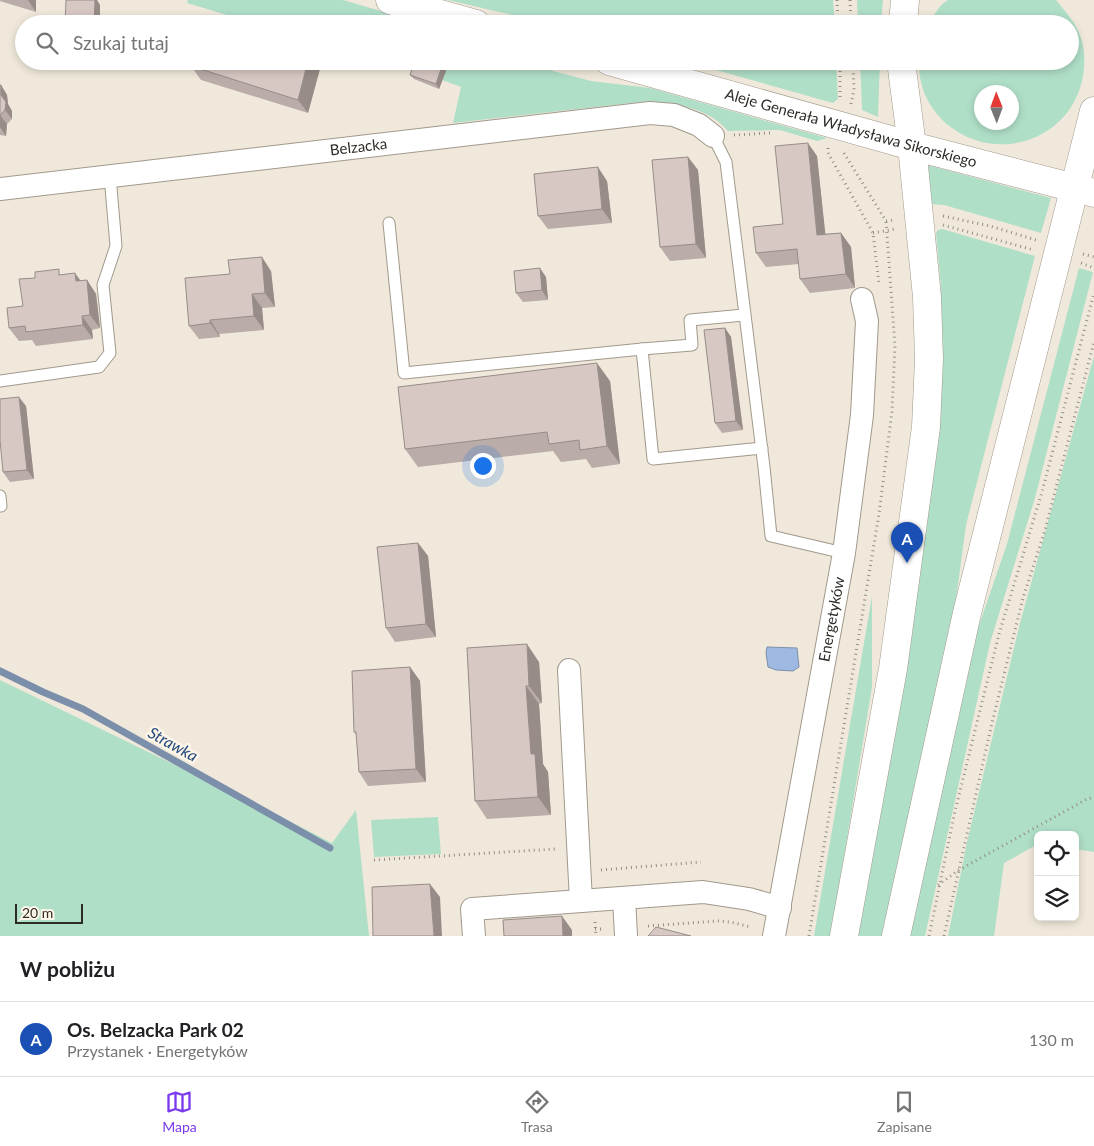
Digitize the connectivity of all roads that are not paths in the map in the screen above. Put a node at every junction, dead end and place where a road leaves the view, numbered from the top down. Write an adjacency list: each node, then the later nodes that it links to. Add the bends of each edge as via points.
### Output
1 (390, 0): 3 (street)
2 (906, 0): 4 (street)
3 (444, 15)
4 (904, 15)
5 (641, 70): 9 (street, Aleje Generała Władysława Sikorskiego)
6 (902, 70): 9 (street)
7 (1094, 111): 12 (street)
8 (713, 136): 10 (street, Belzacka, via 699,125 674,114 650,114); 15 (lane, via 726,162)
9 (912, 146): 12 (street, Aleje Generała Władysława Sikorskiego); 27 (street, via 929,326 926,427 893,669)
10 (110, 176): 11 (street, Belzacka); 17 (lane, via 116,246 103,285 110,353 99,367)
11 (0, 189)
12 (1084, 191): 28 (street, via 1058,256 967,614)
13 (389, 224): 16 (lane, via 404,373)
14 (862, 299): 19 (street, Energetyków, via 867,321 862,414)
15 (744, 315): 16 (lane, via 690,320 692,345); 18 (lane)
16 (642, 349): 18 (lane, via 653,459)
17 (0, 380)
18 (762, 448): 19 (lane, via 771,536)
19 (844, 553): 23 (street, Energetyków)
20 (569, 670): 22 (street)
21 (624, 898): 22 (street); 23 (street, via 715,893); 24 (street)
22 (581, 901): 25 (street, via 472,908)
23 (780, 908): 26 (street, Energetyków)
24 (625, 932)
25 (474, 936)
26 (774, 936)
27 (844, 936)
28 (896, 936)

